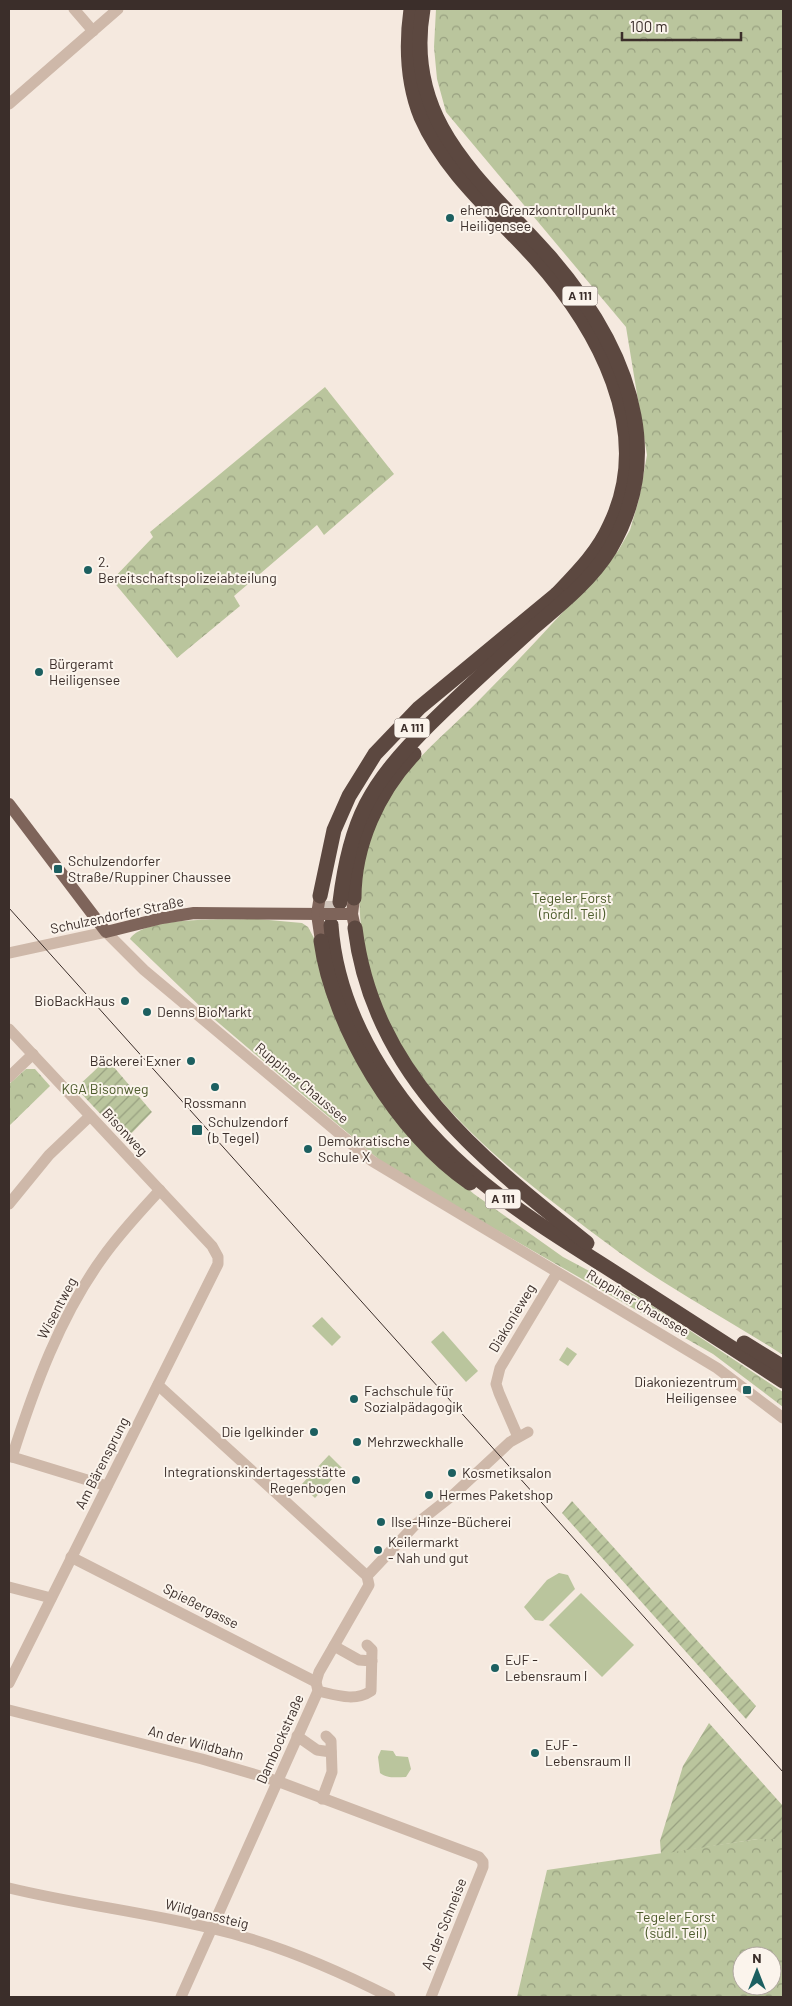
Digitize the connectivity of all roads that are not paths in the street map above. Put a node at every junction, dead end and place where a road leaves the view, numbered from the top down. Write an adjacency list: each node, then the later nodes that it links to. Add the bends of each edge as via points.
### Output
1 (74, 9): 5 (street)
2 (118, 9): 5 (street)
3 (411, 9): 7 (highway, A 111, via 410,79 417,106 430,134 456,173 536,259 576,309 604,360 620,406 626,456 619,503 600,544)
4 (423, 9): 7 (highway, A 111, via 422,76 440,128 473,174 549,256 584,301 614,353 633,409 637,469 623,525 609,551 585,581)
5 (93, 31): 6 (street)
6 (9, 104)
7 (560, 598): 9 (highway, via 408,761 376,808); 9 (highway, A 111, via 422,718 373,774 352,811 334,873)
8 (9, 804): 10 (main road, Ruppiner Chaussee)
9 (338, 912): 10 (main road, Schulzendorfer Straße, via 194,913); 11 (main road); 21 (highway, A 111, via 336,963 357,1023 388,1079 420,1120 448,1152 507,1202); 22 (highway, via 392,1046 420,1088 477,1151 587,1243)
10 (106, 932): 12 (street, Schulzendorfer Straße); 20 (street, Ruppiner Chaussee, via 144,970 372,1162)
11 (321, 941): 21 (highway, via 334,994 353,1039 382,1089 427,1147 457,1174 531,1226)
12 (9, 953)
13 (9, 1029): 14 (street, Bisonweg)
14 (33, 1054): 15 (street); 16 (street, Bisonweg)
15 (9, 1077)
16 (90, 1116): 17 (street, Bisonweg); 18 (street, via 49,1155)
17 (160, 1190): 19 (street, Bisonweg, via 212,1246); 26 (street, Wisentweg, via 102,1259 74,1303)
18 (9, 1204)
19 (218, 1257): 24 (street, Am Bärensprung, via 218,1264)
20 (557, 1273): 25 (street, Ruppiner Chaussee, via 717,1368); 29 (street, Diakonieweg, via 500,1368 496,1384 498,1393 523,1434 416,1524)
21 (628, 1281): 23 (highway, A 111)
22 (783, 1367)
23 (783, 1381)
24 (158, 1385): 27 (street, Am Bärensprung); 29 (street)
25 (783, 1418)
26 (10, 1457): 27 (street)
27 (107, 1486): 28 (street, Am Bärensprung)
28 (72, 1558): 31 (street, Am Bärensprung); 36 (street, Spießergasse)
29 (367, 1576): 33 (street, Dambockstraße, via 367,1592)
30 (9, 1587): 31 (street)
31 (51, 1598): 35 (street, Am Bärensprung)
32 (367, 1645): 34 (street, via 372,1650)
33 (334, 1646): 34 (street, via 359,1660); 36 (street, Dambockstraße)
34 (372, 1661): 36 (street, Spießergasse, via 371,1691 363,1696 336,1696)
35 (9, 1683)
36 (317, 1686): 38 (street, Dambockstraße)
37 (9, 1710): 41 (street, An der Wildbahn)
38 (297, 1736): 40 (street, via 317,1750); 41 (street, Dambockstraße)
39 (326, 1736): 40 (street, via 331,1742)
40 (331, 1752): 42 (street, via 332,1772)
41 (277, 1781): 42 (street, An der Wildbahn); 45 (street, Dambockstraße)
42 (322, 1799): 43 (street, An der Wildbahn, via 479,1857)
43 (483, 1862): 48 (street, An der Schneise)
44 (9, 1888): 45 (street, Wildganssteig)
45 (212, 1928): 46 (street, Dambockstraße); 47 (street, Wildganssteig, via 313,1962)
46 (181, 1997)
47 (390, 1997)
48 (431, 1997)

